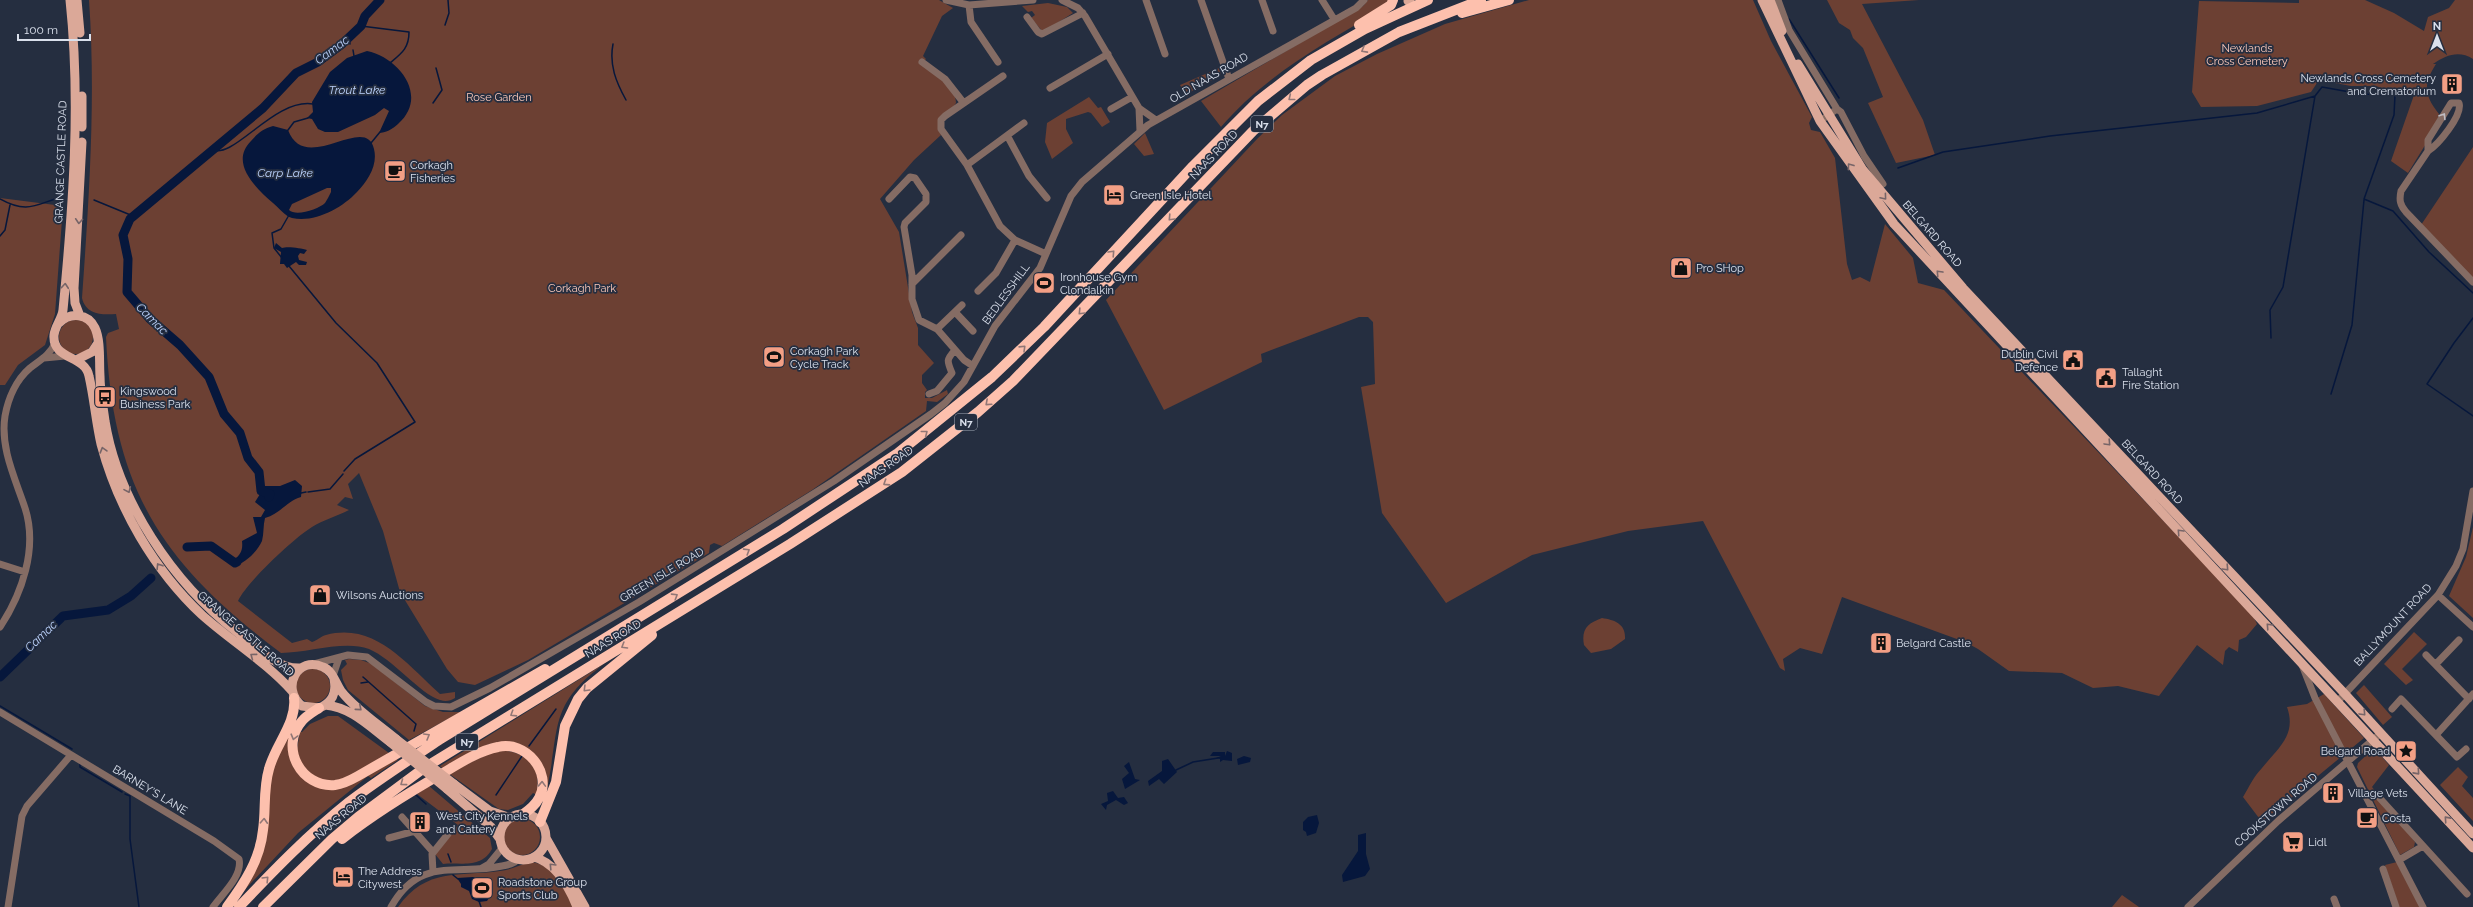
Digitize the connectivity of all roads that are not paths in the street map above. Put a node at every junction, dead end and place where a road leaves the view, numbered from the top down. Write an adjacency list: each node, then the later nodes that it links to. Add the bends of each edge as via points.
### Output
1 (70, 0): 61 (main road, GRANGE CASTLE ROAD, one-way to 1, via 64,303 76,149 76,75)
2 (77, 0): 60 (main road, GRANGE CASTLE ROAD, one-way to 60, via 82,73 82,150 74,288 75,303)
3 (946, 0): 19 (street)
4 (1033, 0): 19 (street)
5 (1062, 0): 20 (street)
6 (1146, 0): 27 (street)
7 (1201, 0): 33 (street)
8 (1262, 0): 24 (street)
9 (1322, 0): 23 (street)
10 (1364, 0): 23 (street, OLD NAAS ROAD, via 1356,8)
11 (1392, 0): 28 (highway, via 1391,5 1331,42)
12 (1420, 0): 22 (highway)
13 (1428, 0): 22 (highway, NAAS ROAD / N7)
14 (1481, 0): 25 (highway, NAAS ROAD / N7)
15 (1509, 0): 25 (highway)
16 (1763, 0): 41 (main road, BELGARD ROAD)
17 (1770, 0): 32 (main road, BELGARD ROAD, via 1784,37)
18 (1778, 0): 39 (street, BELGARD ROAD, via 1789,30)
19 (967, 5): 30 (street, via 971,22)
20 (1083, 13): 21 (street, via 1042,34); 26 (street)
21 (1027, 17)
22 (1387, 17): 28 (highway, NAAS ROAD / N7)
23 (1334, 20): 33 (street, OLD NAAS ROAD)
24 (1273, 31)
25 (1399, 32): 77 (highway, NAAS ROAD / N7, one-way to 77, via 1322,75 1253,131 1055,339 973,416 902,472)
26 (1108, 54): 34 (street); 35 (street)
27 (1165, 54)
28 (1311, 60): 78 (highway, NAAS ROAD / N7, one-way to 28, via 868,475 957,407 1044,327 1242,116)
29 (922, 62): 36 (street, via 945,79)
30 (998, 62)
31 (1003, 76): 36 (street)
32 (1806, 78): 39 (main road, BELGARD ROAD); 41 (main road, BELGARD ROAD, via 1820,109)
33 (1229, 79): 40 (street, OLD NAAS ROAD)
34 (1050, 88)
35 (1132, 97): 37 (street); 38 (street)
36 (963, 102): 47 (street, via 941,120 940,124 943,133)
37 (1139, 108): 40 (street); 43 (street)
38 (1111, 109)
39 (1833, 111): 41 (street); 46 (main road, BELGARD ROAD, via 1828,122); 48 (street, BELGARD ROAD, via 1841,112 1864,156); 72 (main road, BELGARD ROAD, one-way to 72, via 1849,148 1882,195)
40 (1156, 120): 43 (street, OLD NAAS ROAD)
41 (1820, 121): 46 (main road, BELGARD ROAD)
42 (1024, 124): 44 (street)
43 (1140, 131): 49 (street, OLD NAAS ROAD)
44 (1008, 137): 47 (street); 50 (street, via 1029,176)
45 (2428, 151): 45 (street, one-way to 45, via 2428,140 2451,103 2459,103 2460,111 2437,146); 55 (street, via 2401,191 2400,205)
46 (1841, 153): 72 (main road, BELGARD ROAD, one-way to 46, via 1894,224)
47 (967, 165): 53 (street, via 996,220)
48 (1883, 184)
49 (1075, 190): 54 (street, BEDLESSHILL)
50 (1047, 198)
51 (889, 199): 56 (street, via 910,177 915,178 926,194 926,202 904,227)
52 (960, 235): 56 (street)
53 (1015, 240): 54 (street); 57 (street, via 996,273)
54 (1046, 254): 70 (street, BEDLESSHILL, via 1032,280 995,326)
55 (2473, 282)
56 (912, 284): 62 (street, via 912,299 919,320)
57 (978, 291)
58 (962, 304): 59 (street)
59 (955, 312): 62 (street); 63 (street)
60 (80, 316): 61 (main road, via 68,317); 65 (main road, GRANGE CASTLE ROAD, via 88,319 95,327)
61 (58, 324): 64 (main road, GRANGE CASTLE ROAD, via 55,330)
62 (937, 329): 66 (street)
63 (972, 331)
64 (55, 343): 67 (main road); 68 (street)
65 (98, 343): 69 (main road, via 92,352); 87 (main road, GRANGE CASTLE ROAD, one-way to 87, via 100,391 110,443 142,521 165,559 187,586 232,629 276,662 293,669)
66 (956, 350): 70 (street); 71 (street, via 948,358 947,363 952,372 937,391)
67 (65, 356): 68 (street); 69 (main road, GRANGE CASTLE ROAD)
68 (44, 358): 75 (street, via 18,381 5,417 6,449 27,522)
69 (76, 360): 90 (main road, GRANGE CASTLE ROAD, one-way to 69, via 268,668 201,613 164,573 122,502 102,446 89,373)
70 (973, 366): 84 (street, GREEN ISLE ROAD, via 964,382 945,403 834,481 645,598 460,704 442,707 426,702 367,657 352,654)
71 (929, 394)
72 (2067, 404): 82 (main road, BELGARD ROAD, one-way to 72); 89 (main road, BELGARD ROAD, one-way to 89)
73 (2473, 491): 76 (street, BALLYMOUNT ROAD, via 2463,549)
74 (0, 564): 75 (street)
75 (25, 572): 79 (street, via 13,605)
76 (2438, 595): 80 (street); 89 (street, BALLYMOUNT ROAD)
77 (681, 611): 107 (highway, N7, one-way to 107, via 587,688 578,699 565,726 556,782); 124 (highway, NAAS ROAD / N7, one-way to 124, via 424,768 353,821 305,863)
78 (642, 617): 93 (highway, N7, one-way to 78, via 298,727 293,743 294,758 305,775 324,785 335,785 358,776 490,699); 129 (highway, NAAS ROAD / N7, one-way to 78, via 296,848 349,803 439,740)
79 (0, 627)
80 (2473, 627)
81 (2459, 640): 86 (street)
82 (2296, 655): 92 (main road, BELGARD ROAD); 101 (street, via 2315,698)
83 (2426, 655): 86 (street)
84 (339, 658): 85 (street, GREEN ISLE ROAD); 88 (street)
85 (314, 664): 87 (main road, GRANGE CASTLE ROAD); 88 (main road, GRANGE CASTLE ROAD, via 325,668)
86 (2436, 664): 91 (street)
87 (301, 668): 90 (main road, GRANGE CASTLE ROAD, via 293,678)
88 (334, 677): 93 (main road, via 334,694); 98 (main road, GRANGE CASTLE ROAD, one-way to 98, via 348,699)
89 (2344, 694): 92 (street, BALLYMOUNT ROAD); 97 (main road, BELGARD ROAD, one-way to 97)
90 (293, 695): 93 (main road, GRANGE CASTLE ROAD, via 308,708); 128 (highway, one-way to 90, via 242,887 257,858 263,833 269,770 293,715)
91 (2471, 697): 96 (street)
92 (2338, 701): 97 (main road, BELGARD ROAD)
93 (322, 707): 98 (main road, GRANGE CASTLE ROAD, via 338,706)
94 (2392, 709): 96 (street, via 2401,699)
95 (0, 712): 100 (street, BARNEY'S LANE)
96 (2436, 735): 99 (street, via 2458,757)
97 (2378, 736): 101 (street, COOKSTOWN ROAD); 110 (main road, BELGARD ROAD, one-way to 110); 115 (main road, BELGARD ROAD, one-way to 97)
98 (393, 741): 102 (main road, GRANGE CASTLE ROAD, bridge)
99 (2466, 749)
100 (71, 755): 126 (street, via 27,806 22,816); 127 (street, BARNEY'S LANE, via 214,841 239,859 237,874)
101 (2349, 762): 119 (street); 134 (street, COOKSTOWN ROAD, via 2278,821)
102 (450, 786): 106 (main road, GRANGE CASTLE ROAD, via 490,811); 113 (main road, GRANGE CASTLE ROAD, via 491,827)
103 (2376, 794): 114 (street)
104 (522, 814): 106 (main road); 107 (main road, via 532,816); 124 (highway, N7, one-way to 124, via 534,806 541,793 543,779 539,766 532,757 517,748 499,746 447,770 375,814)
105 (402, 817): 108 (street)
106 (511, 818): 113 (main road, via 503,827)
107 (540, 822): 112 (main road)
108 (415, 831): 111 (street); 116 (street)
109 (448, 834): 116 (street)
110 (2473, 834)
111 (389, 838)
112 (546, 838): 117 (main road, via 541,851); 133 (main road)
113 (502, 843): 118 (main road, via 509,855); 120 (street, via 493,861)
114 (2423, 846): 119 (street); 123 (street)
115 (2473, 848)
116 (433, 852): 122 (street)
117 (534, 857): 118 (main road); 132 (main road, one-way to 117, via 555,869 546,861)
118 (518, 859): 120 (street, via 515,863)
119 (2399, 860): 137 (street)
120 (482, 868): 122 (street, via 453,868)
121 (2383, 869): 136 (street)
122 (433, 872): 131 (street, via 408,886)
123 (2467, 894)
124 (272, 898): 130 (highway, NAAS ROAD / N7)
125 (2334, 899): 135 (street)
126 (8, 907)
127 (213, 907)
128 (227, 907)
129 (239, 907)
130 (263, 907)
131 (391, 907)
132 (577, 907)
133 (585, 907)
134 (2188, 907)
135 (2337, 907)
136 (2396, 907)
137 (2423, 907)

